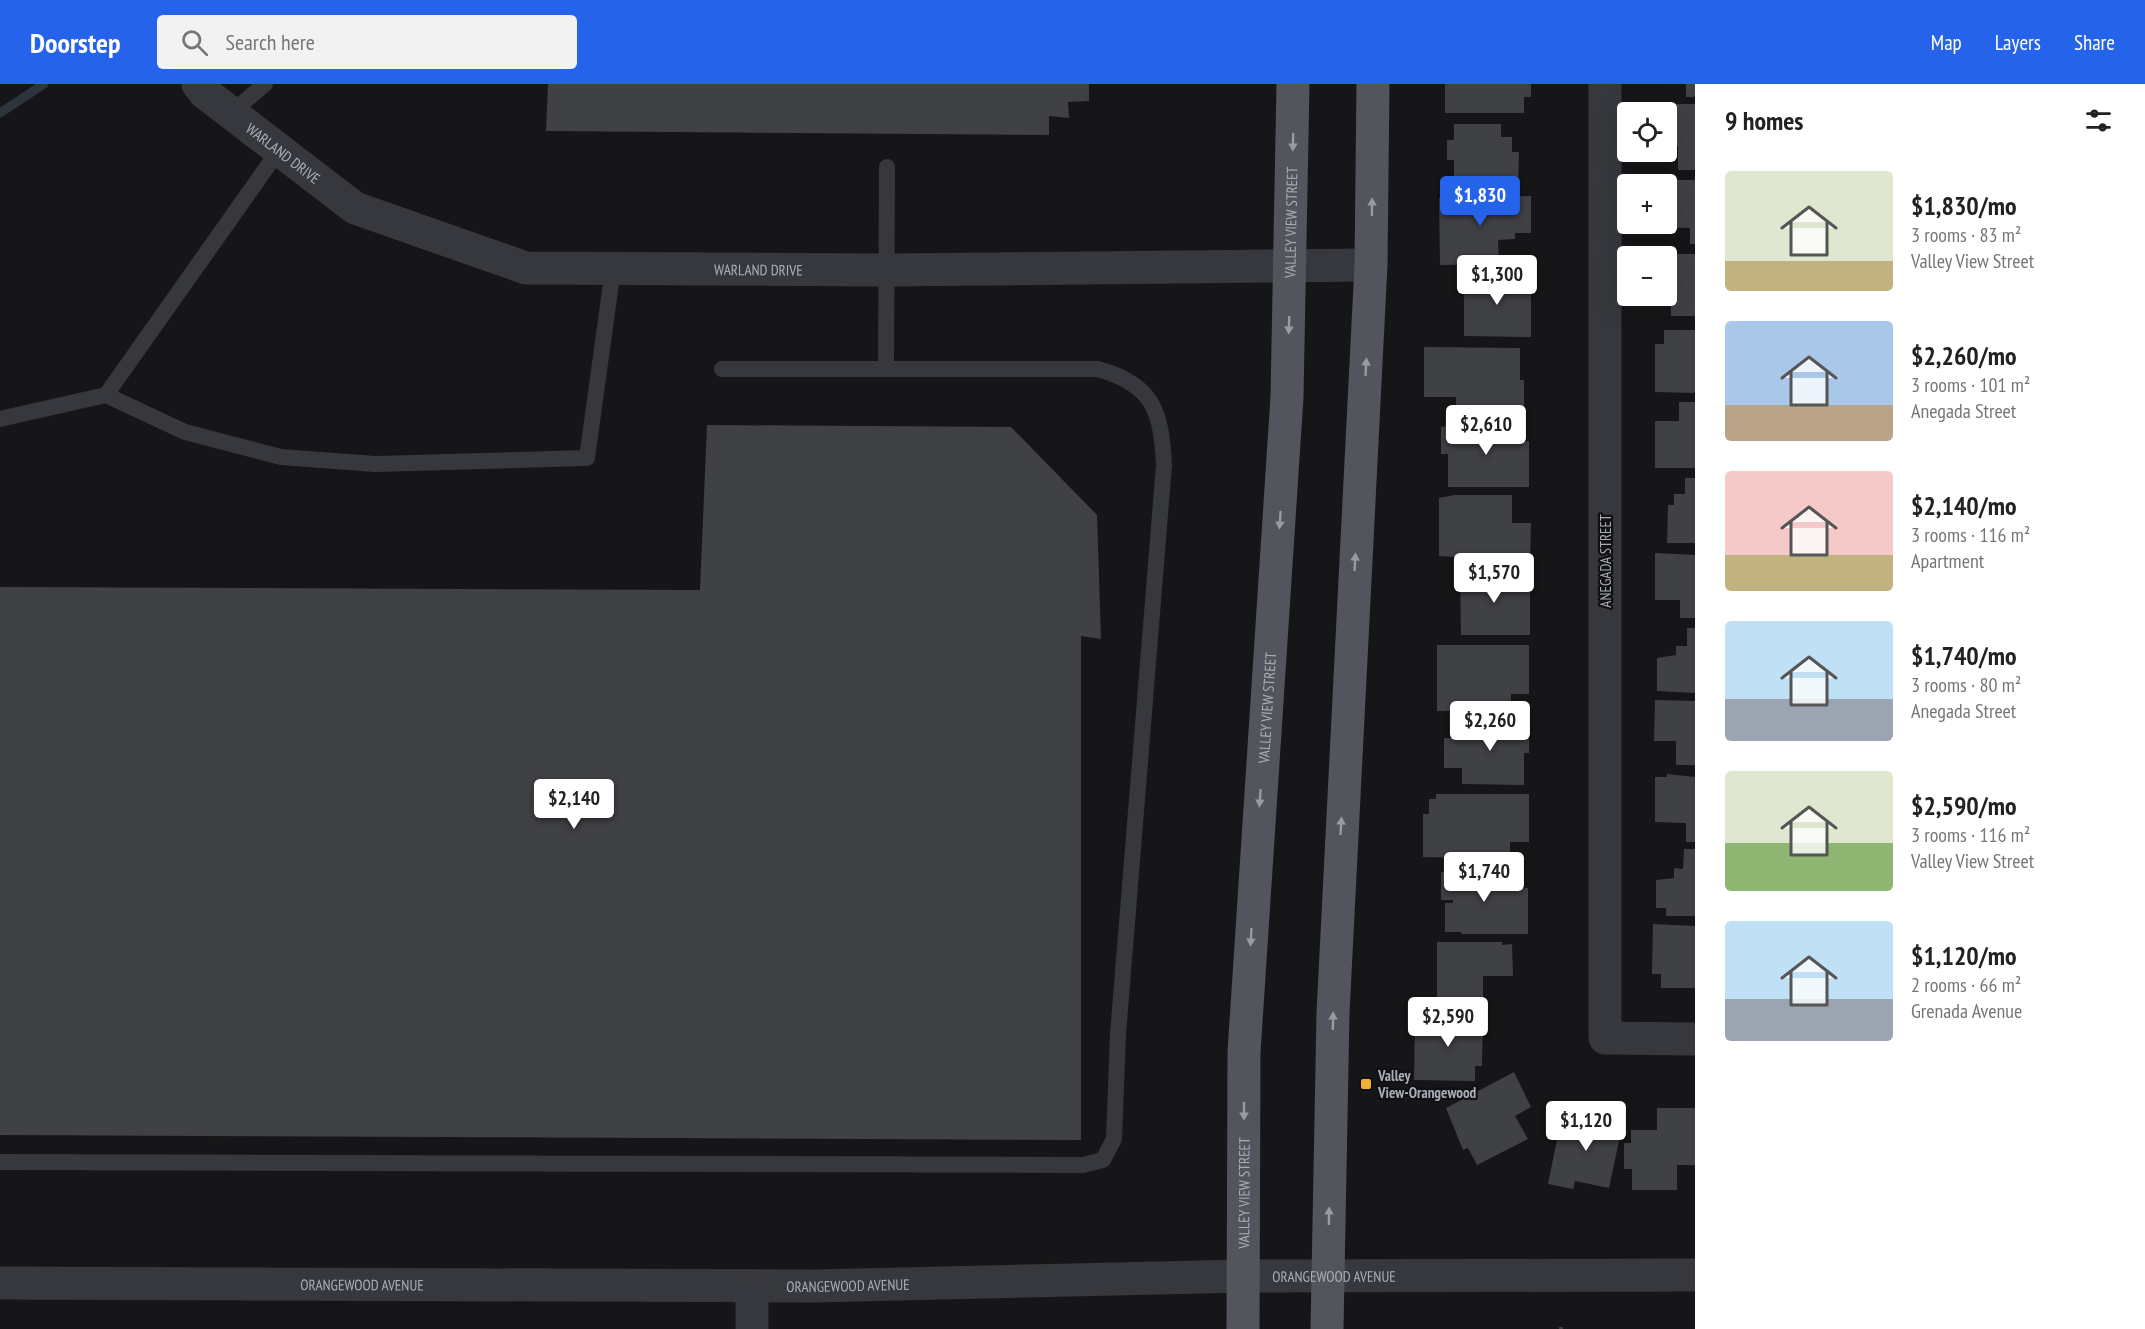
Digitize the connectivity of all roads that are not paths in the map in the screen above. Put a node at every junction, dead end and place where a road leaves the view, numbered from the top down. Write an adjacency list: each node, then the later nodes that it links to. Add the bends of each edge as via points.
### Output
1 (198, 84): 6 (street, WARLAND DRIVE)
2 (265, 84): 6 (lane)
3 (1293, 84): 10 (main road, VALLEY VIEW STREET, one-way to 10)
4 (1373, 84): 9 (main road, one-way to 4)
5 (1605, 84): 17 (street, ANEGADA STREET, via 1605,1038)
6 (231, 113): 7 (street, WARLAND DRIVE)
7 (279, 150): 11 (street, WARLAND DRIVE, via 355,208 526,268); 15 (lane)
8 (887, 166): 12 (lane)
9 (1371, 265): 10 (street, WARLAND DRIVE); 19 (main road, one-way to 9, via 1333,1012)
10 (1291, 267): 12 (street, WARLAND DRIVE); 21 (main road, VALLEY VIEW STREET, one-way to 21, via 1281,504 1244,1052)
11 (613, 269): 12 (street, WARLAND DRIVE); 15 (lane, via 587,458 375,464 281,457 185,432)
12 (886, 270): 13 (lane)
13 (886, 368): 14 (lane); 18 (lane, via 1098,369 1124,377 1144,392 1162,434 1164,465 1118,1034 1114,1139 1103,1160 1083,1165)
14 (722, 369)
15 (106, 395): 16 (lane)
16 (0, 419)
17 (1695, 1039)
18 (0, 1162)
19 (1328, 1275): 20 (street, ORANGEWOOD AVENUE); 21 (street, ORANGEWOOD AVENUE); 26 (main road)
20 (1695, 1275)
21 (1244, 1276): 23 (street, ORANGEWOOD AVENUE); 25 (main road, VALLEY VIEW STREET)
22 (0, 1283): 23 (street, ORANGEWOOD AVENUE)
23 (752, 1286): 24 (street)
24 (752, 1329)
25 (1243, 1329)
26 (1327, 1329)

